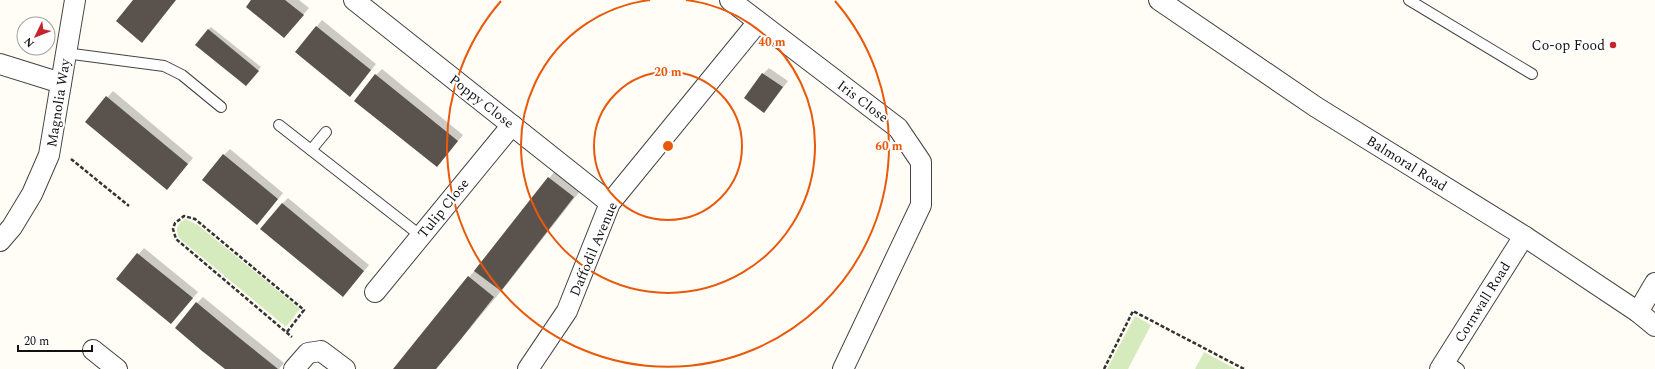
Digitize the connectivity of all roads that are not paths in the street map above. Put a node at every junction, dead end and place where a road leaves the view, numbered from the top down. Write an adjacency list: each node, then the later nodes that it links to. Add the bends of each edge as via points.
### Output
1 (75, 0): 7 (street, Magnolia Way)
2 (354, 0): 13 (street, Poppy Close)
3 (730, 0): 6 (street, Iris Close)
4 (1159, 0): 18 (street, Balmoral Road, via 1316,107)
5 (1409, 0): 9 (lane)
6 (758, 22): 16 (street, Daffodil Avenue); 30 (street, Iris Close, via 898,128 921,162 921,205)
7 (65, 53): 10 (street, Magnolia Way); 11 (lane, via 164,66 182,75)
8 (0, 64): 10 (street)
9 (1532, 74)
10 (61, 83): 19 (street, Magnolia Way, via 52,144 32,194 12,228)
11 (221, 108)
12 (279, 125): 15 (lane)
13 (512, 125): 16 (street, Poppy Close); 17 (street, Tulip Close)
14 (326, 132): 15 (lane)
15 (311, 150): 17 (lane)
16 (610, 203): 29 (street, Daffodil Avenue, via 567,311)
17 (420, 236): 21 (street, Tulip Close)
18 (1524, 236): 22 (street, Balmoral Road); 25 (street, Cornwall Road)
19 (0, 241)
20 (1655, 283): 22 (street)
21 (375, 292)
22 (1638, 312): 23 (street, Balmoral Road)
23 (1655, 326)
24 (93, 350): 26 (street)
25 (1448, 366)
26 (117, 369)
27 (294, 369): 28 (street, via 308,353 321,350)
28 (345, 369)
29 (528, 369)
30 (843, 369)

